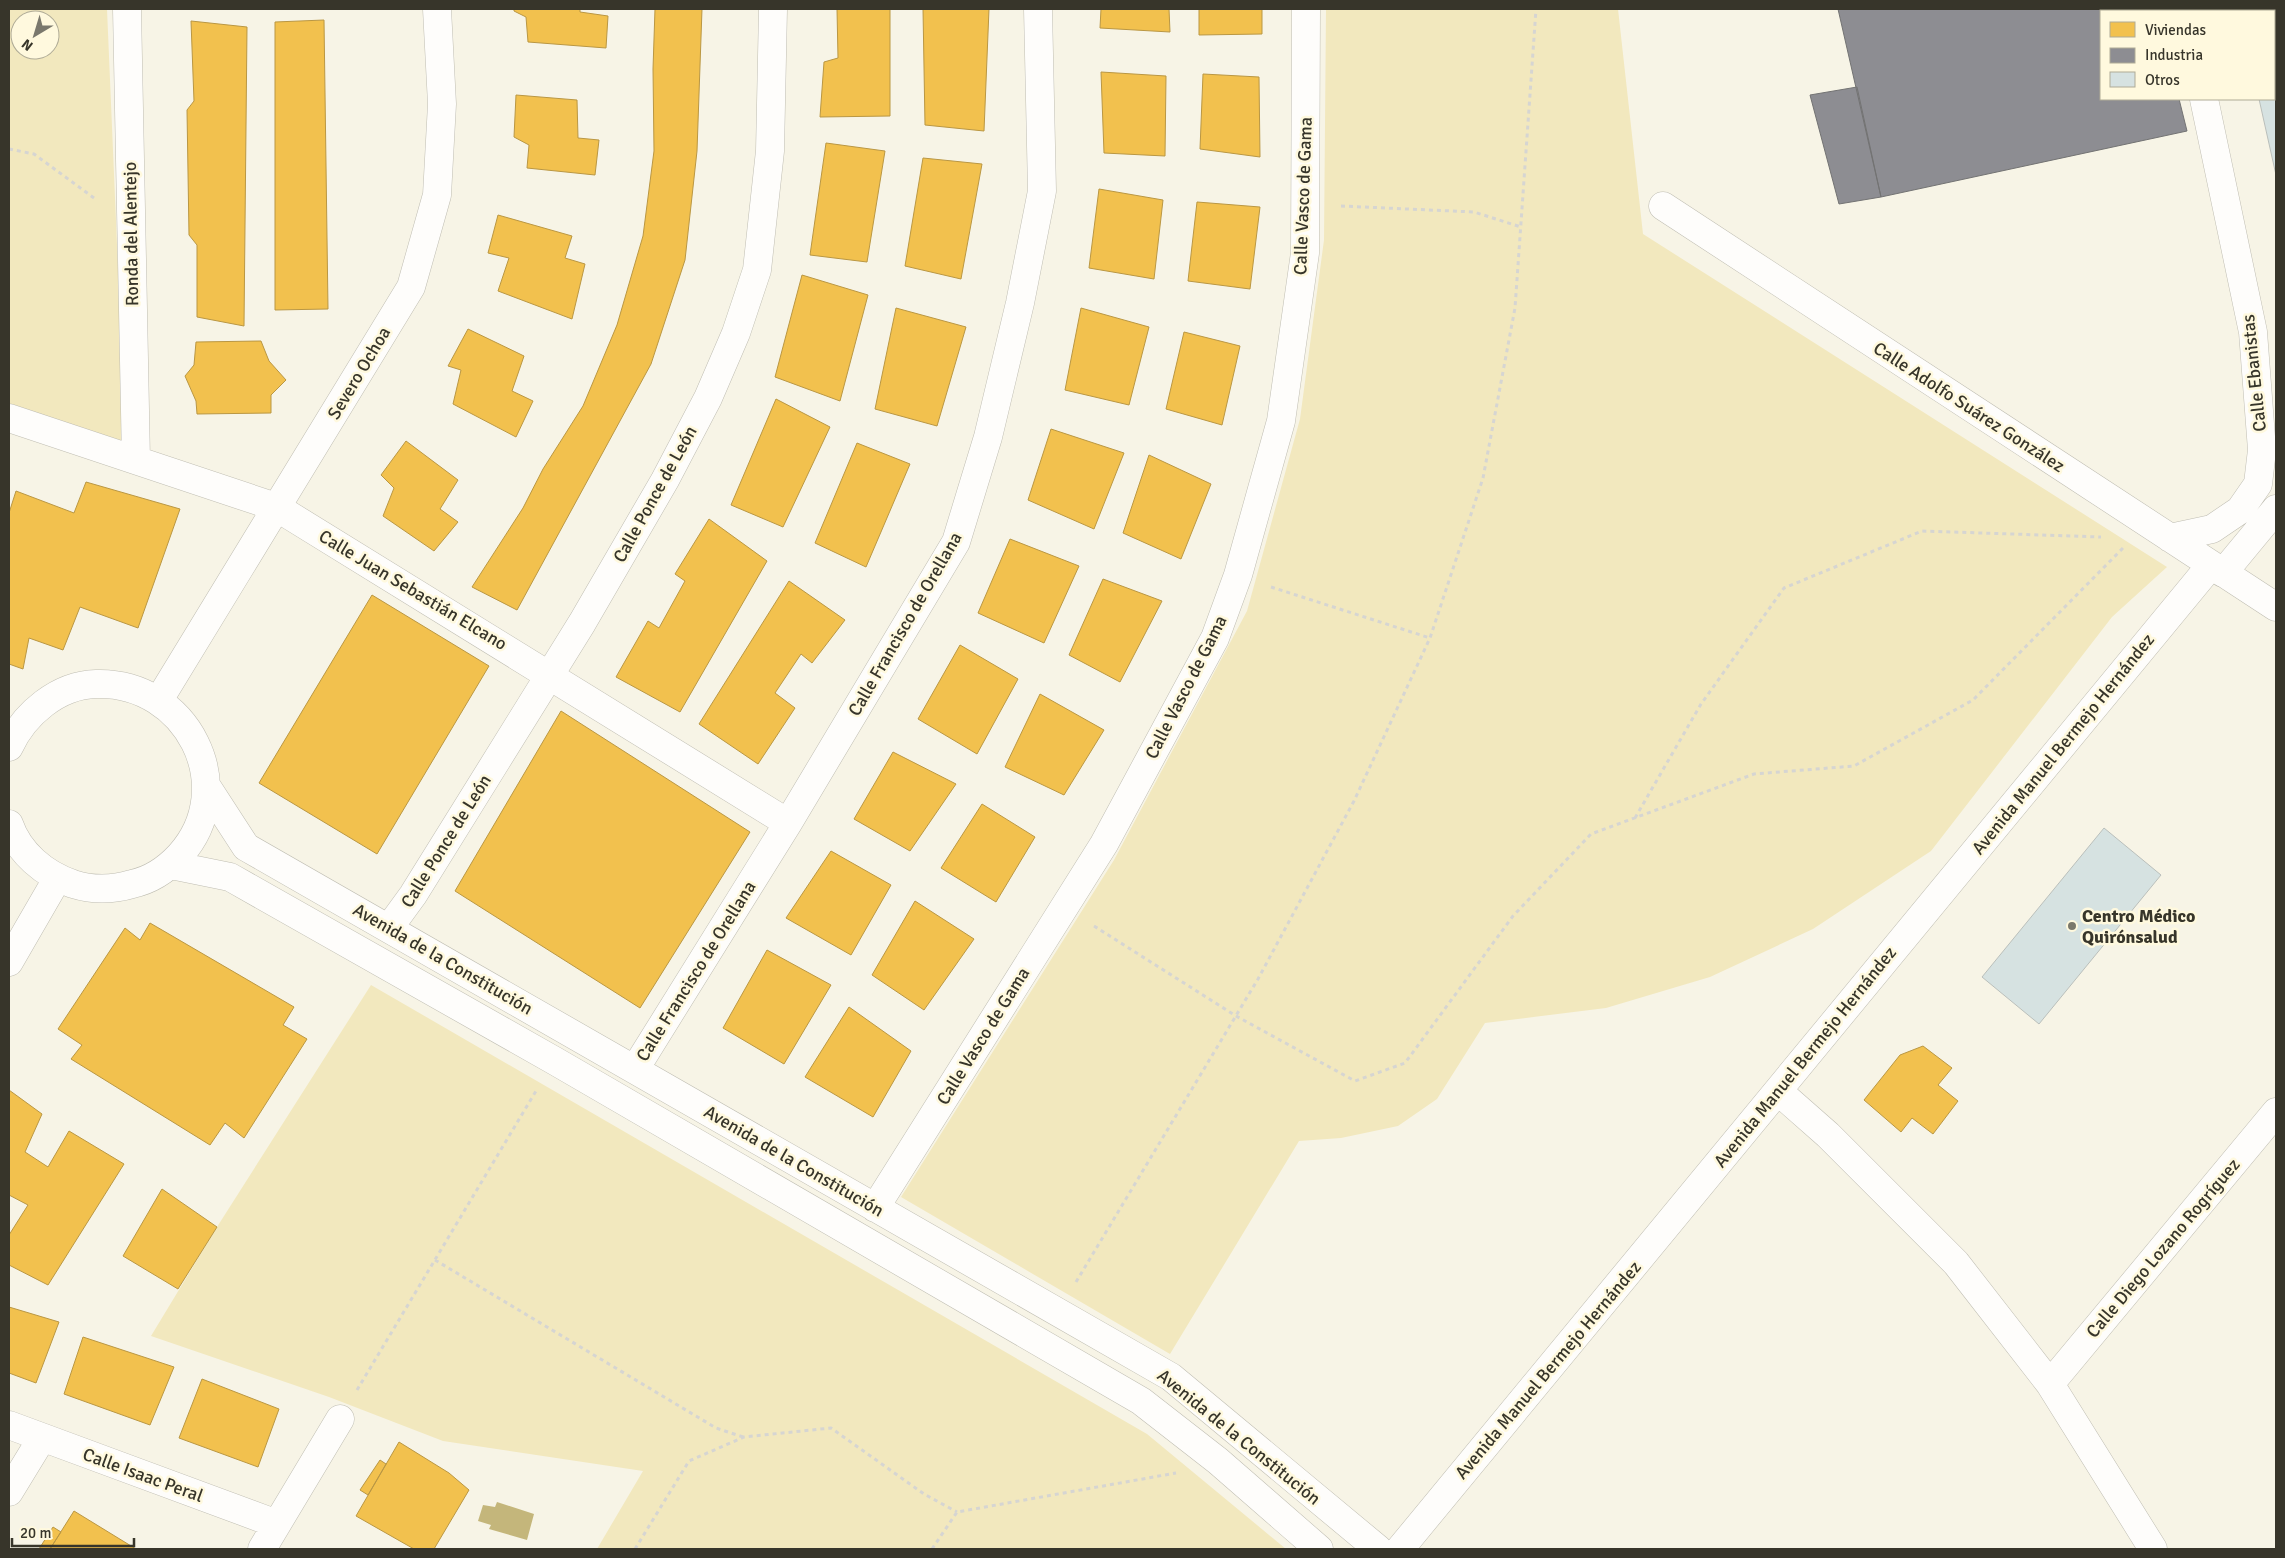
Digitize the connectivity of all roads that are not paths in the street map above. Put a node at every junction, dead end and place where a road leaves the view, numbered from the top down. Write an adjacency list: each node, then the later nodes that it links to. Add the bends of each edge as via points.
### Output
1 (127, 9): 11 (street, Ronda del Alentejo)
2 (437, 9): 12 (street, Severo Ochoa, via 442,104 437,195 411,287)
3 (773, 9): 17 (street, Calle Ponce de León, via 770,151 757,270 736,333 708,398 665,480)
4 (1038, 9): 21 (street, Calle Francisco de Orellana, via 1042,192 1020,304 990,427 956,542)
5 (1306, 9): 30 (street, Calle Vasco de Gama, via 1305,253 1281,422 1238,575 1215,638 1104,844)
6 (2204, 100): 8 (street, Calle Ebanistas)
7 (1663, 206): 14 (street, Calle Adolfo Suárez González)
8 (2253, 332): 9 (street); 14 (street, Calle Ebanistas, via 2262,450 2258,484 2240,510 2212,529)
9 (2276, 370)
10 (9, 418): 11 (street, Calle Juan Sebastián Elcano)
11 (136, 460): 12 (street, Calle Juan Sebastián Elcano)
12 (276, 507): 17 (street, Calle Juan Sebastián Elcano); 18 (street, Severo Ochoa)
13 (2276, 509): 15 (street, Avenida Manuel Bermejo Hernández)
14 (2170, 538): 15 (street, Calle Adolfo Suárez González)
15 (2217, 569): 16 (street, Calle Adolfo Suárez González); 28 (street, Avenida Manuel Bermejo Hernández)
16 (2276, 607)
17 (550, 674): 21 (street, Calle Juan Sebastián Elcano); 25 (street, Calle Ponce de León, via 413,895)
18 (159, 700): 19 (street, via 128,687 96,684 64,692 36,709); 20 (street, via 184,723 201,753)
19 (11, 738)
20 (207, 787): 23 (street, via 202,816 190,843); 25 (street, Avenida de la Constitución, via 246,847)
21 (788, 823): 27 (street, Calle Francisco de Orellana)
22 (9, 824): 24 (street, via 13,837 32,861)
23 (171, 865): 24 (street, via 145,881 116,889 86,888); 38 (street, Avenida de la Constitución, via 230,877 555,1061 1141,1401 1218,1461)
24 (57, 879): 26 (street)
25 (389, 928): 27 (street, Avenida de la Constitución)
26 (9, 962)
27 (635, 1069): 30 (street, Avenida de la Constitución)
28 (1778, 1091): 31 (street, via 1828,1135 1956,1263); 40 (street, Avenida Manuel Bermejo Hernández)
29 (2276, 1112): 31 (street, Calle Diego Lozano Rogríguez)
30 (875, 1208): 39 (street, Avenida de la Constitución, via 1171,1377)
31 (2050, 1384): 41 (street)
32 (340, 1419): 36 (street)
33 (9, 1425): 34 (street, Calle Isaac Peral)
34 (42, 1438): 35 (street); 36 (street, Calle Isaac Peral)
35 (9, 1492)
36 (277, 1524): 37 (street)
37 (262, 1549)
38 (1319, 1549)
39 (1378, 1549)
40 (1400, 1549)
41 (2153, 1549)

